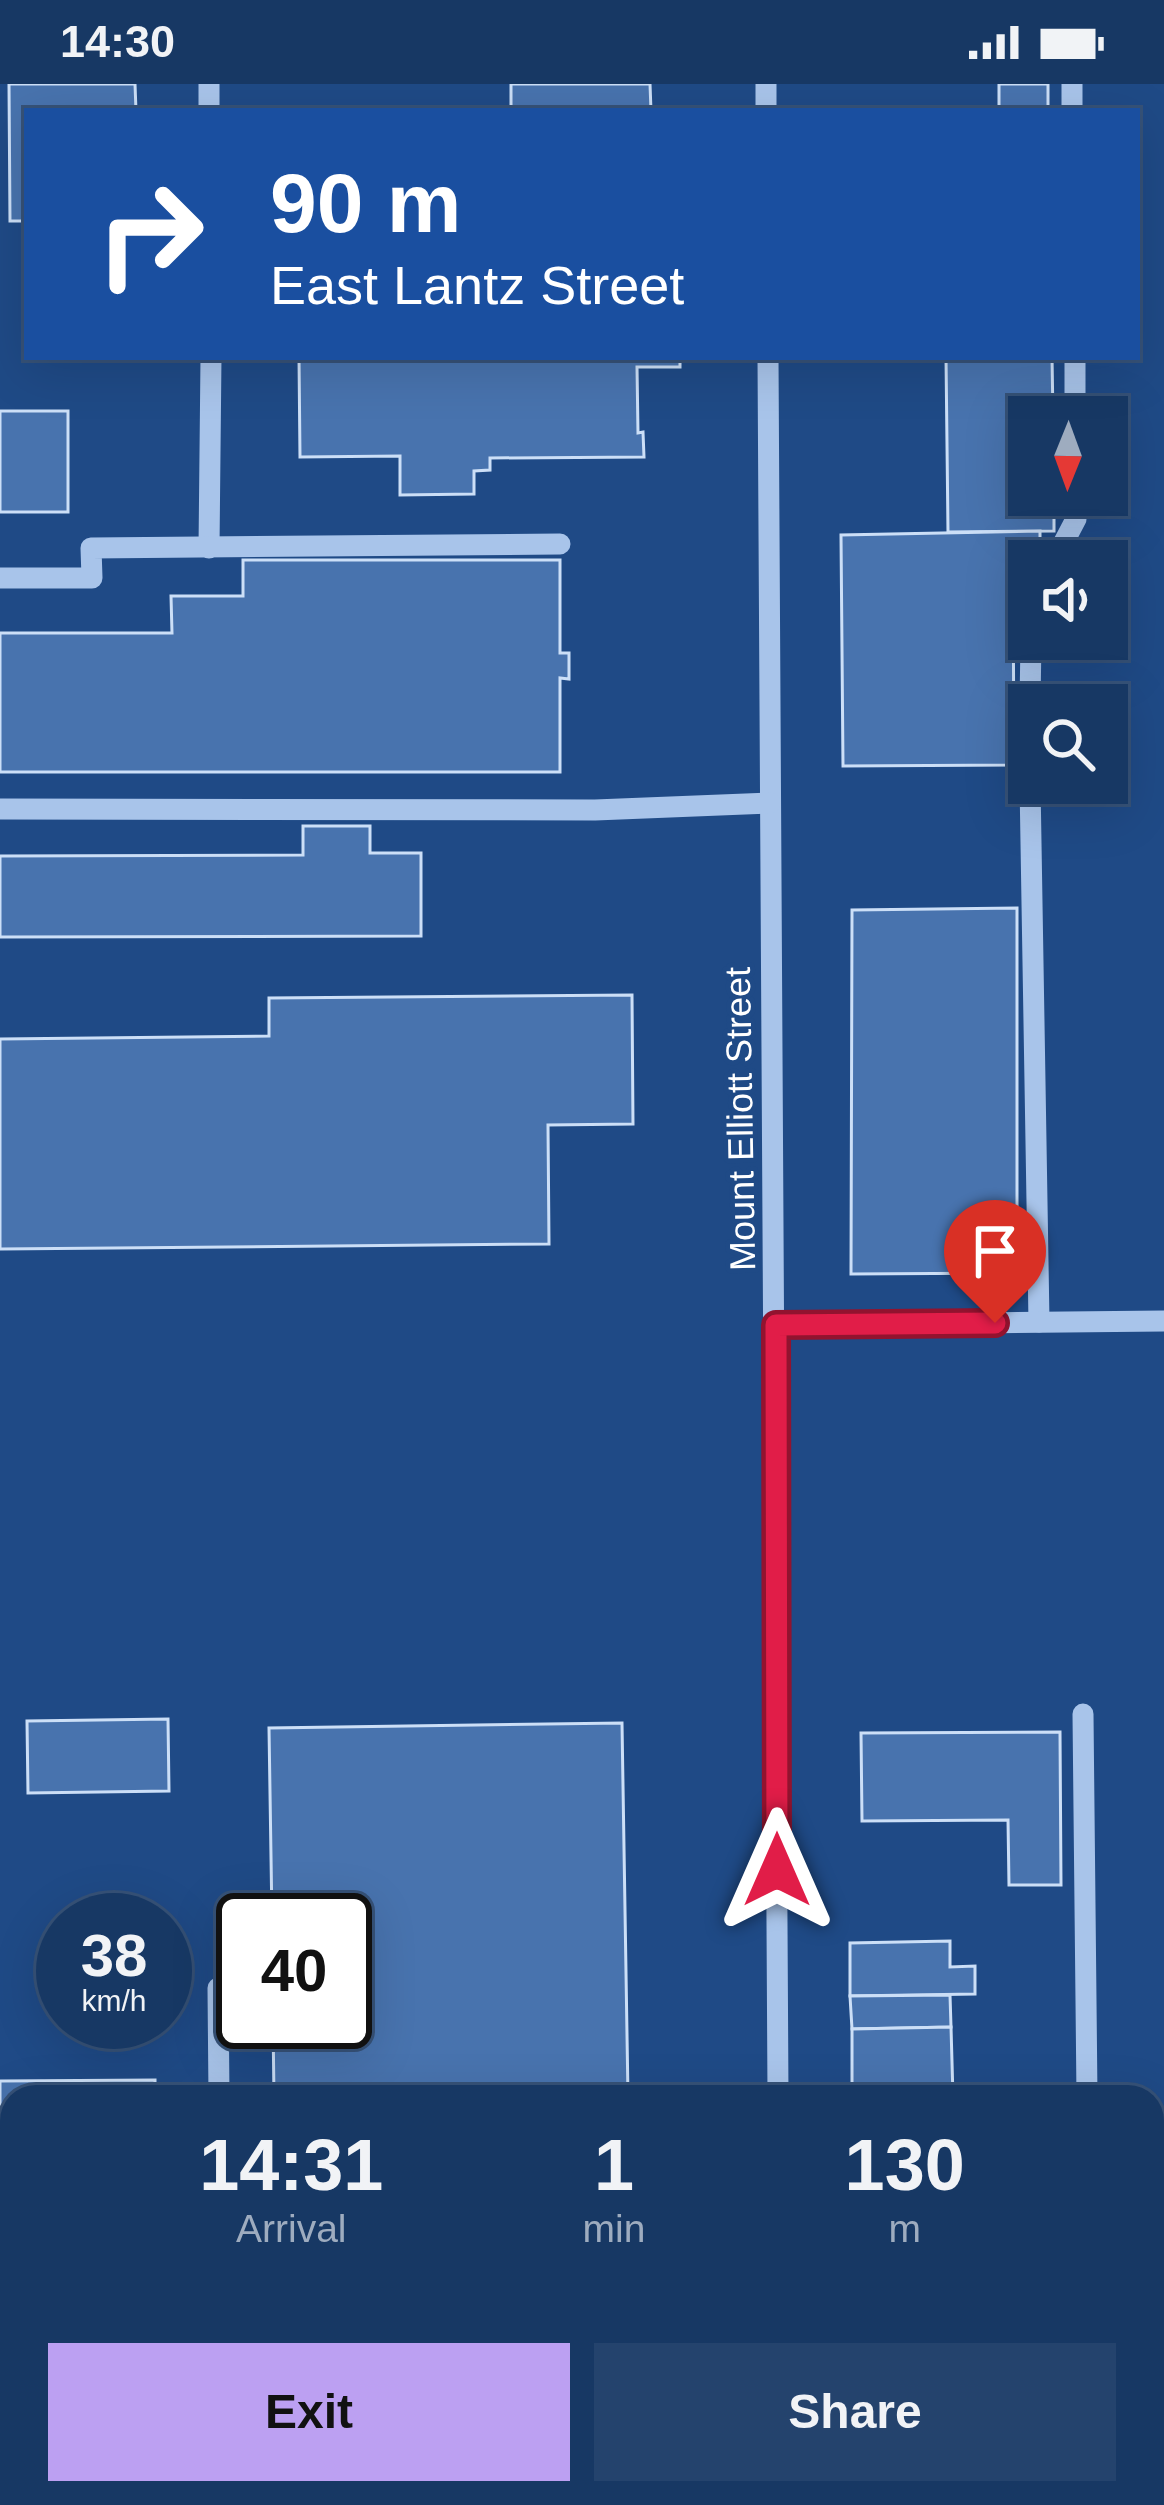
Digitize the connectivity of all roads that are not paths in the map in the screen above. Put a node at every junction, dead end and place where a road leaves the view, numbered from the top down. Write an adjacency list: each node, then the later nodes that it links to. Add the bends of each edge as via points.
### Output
1 (212, 360): 6 (street)
2 (768, 360): 8 (street, Mount Elliott Street)
3 (1075, 360): 4 (street)
4 (1076, 396)
5 (560, 544): 6 (street)
6 (209, 548): 7 (street, via 91,548 92,578)
7 (0, 578)
8 (770, 803): 10 (street); 13 (street, Mount Elliott Street)
9 (1030, 804): 12 (street)
10 (0, 809)
11 (1164, 1321): 12 (street)
12 (1039, 1322): 13 (street)
13 (776, 1325): 17 (street, Mount Elliott Street)
14 (1083, 1714): 18 (street)
15 (219, 2049): 16 (street)
16 (219, 2085)
17 (778, 2085)
18 (1087, 2085)

